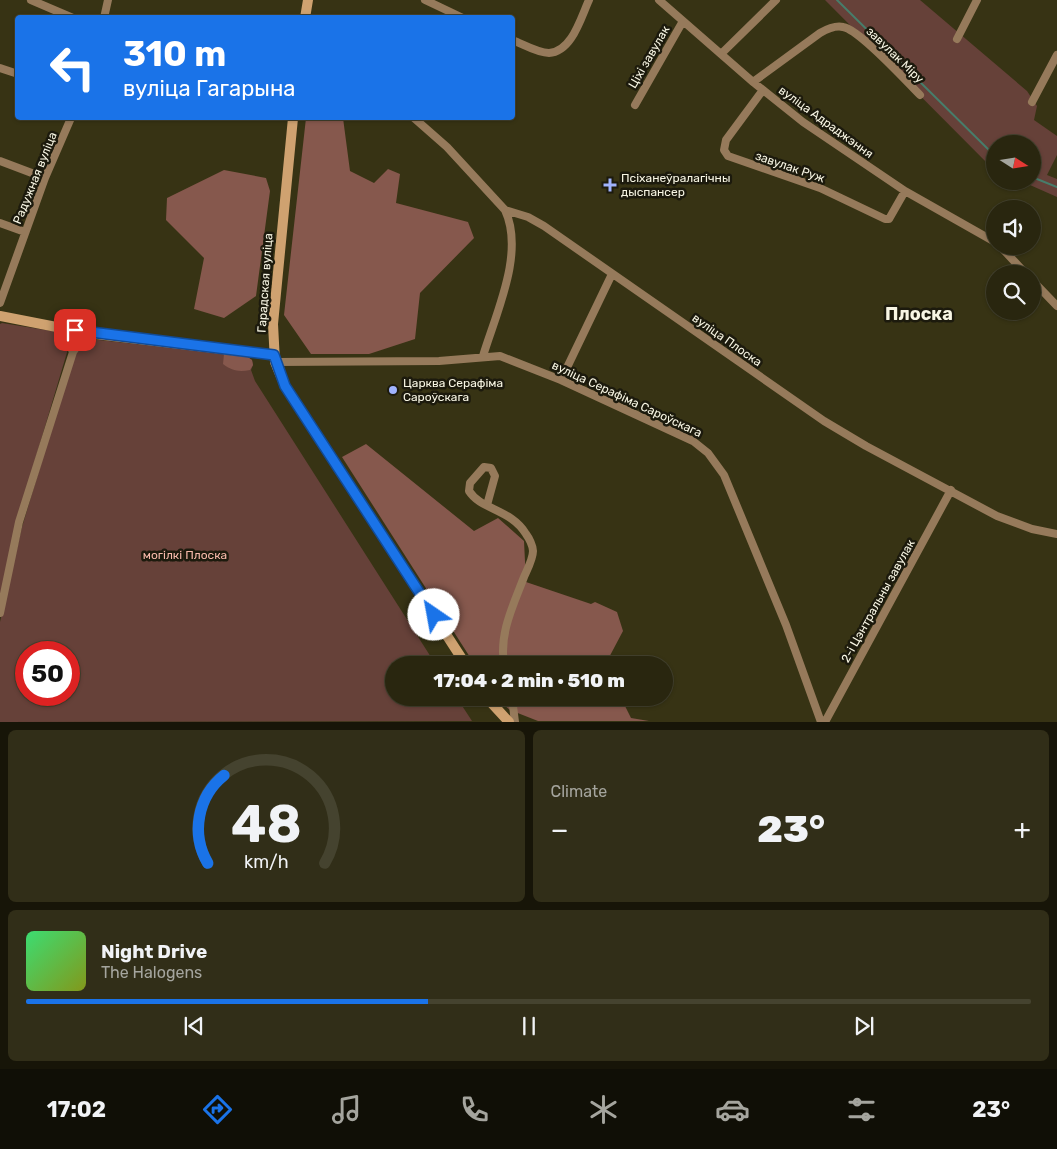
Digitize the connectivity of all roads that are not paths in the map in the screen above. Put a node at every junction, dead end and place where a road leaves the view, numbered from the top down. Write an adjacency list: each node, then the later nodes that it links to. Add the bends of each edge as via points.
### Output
1 (31, 0): 9 (street)
2 (108, 0): 10 (street)
3 (308, 0): 11 (main road)
4 (425, 0): 12 (street)
5 (589, 0): 15 (street, via 570,39 561,49 542,52)
6 (659, 0): 13 (street, вуліца Адраджэння)
7 (776, 0): 16 (street)
8 (978, 0): 14 (street)
9 (66, 15)
10 (105, 15)
11 (306, 15)
12 (458, 15)
13 (683, 21): 16 (street, вуліца Адраджэння); 24 (street, Ціхі завулак)
14 (957, 39)
15 (515, 41)
16 (721, 54): 20 (street, вуліца Адраджэння)
17 (1057, 55): 23 (street)
18 (0, 68): 19 (street)
19 (15, 73)
20 (753, 82): 21 (street, вуліца Адраджэння); 22 (street, завулак Міру, via 820,33 842,26 858,35)
21 (763, 90): 30 (street, вуліца Адраджэння); 30 (street, завулак Руж, via 726,140 724,150 728,156 812,185 885,219 889,219)
22 (920, 95)
23 (1032, 102)
24 (635, 105)
25 (70, 120): 29 (street, Радужная вуліца)
26 (293, 120): 46 (main road, Гарадская вуліца, via 273,324)
27 (416, 120): 31 (street, вуліца Плоска)
28 (0, 161): 29 (street)
29 (45, 178): 33 (street, Радужная вуліца)
30 (905, 191): 34 (street, вуліца Адраджэння)
31 (505, 210): 37 (street, вуліца Плоска, via 537,222); 45 (street, via 512,227 512,259)
32 (0, 223): 33 (street)
33 (25, 232): 39 (street, Радужная вуліца)
34 (986, 237)
35 (1008, 255): 36 (street)
36 (1018, 265)
37 (612, 274): 47 (street); 48 (street, вуліца Плоска, via 824,421)
38 (1041, 289): 40 (street)
39 (0, 303)
40 (1057, 306)
41 (0, 316): 42 (main road)
42 (62, 328): 43 (main road); 44 (street)
43 (87, 333): 44 (street); 46 (main road)
44 (73, 352): 51 (street, via 19,522)
45 (483, 356): 46 (street, вуліца Серафіма Сароўскага, via 439,361); 47 (street, вуліца Серафіма Сароўскага, via 508,357)
46 (274, 358): 52 (main road, Гарадская вуліца, via 289,391)
47 (561, 380): 58 (street, вуліца Серафіма Сароўскага, via 693,441 714,460 724,475 782,616)
48 (951, 490): 50 (street, вуліца Плоска, via 1009,522); 59 (street, 2-і Цэнтральны завулак)
49 (488, 504): 49 (street, via 472,496 468,489 484,467 491,468 495,476); 53 (street, via 518,522 528,536 533,552 505,627)
50 (1057, 534)
51 (0, 613)
52 (460, 656)
53 (503, 656)
54 (495, 706): 56 (main road)
55 (513, 706): 57 (street)
56 (509, 722)
57 (515, 722)
58 (821, 722)
59 (825, 722)

